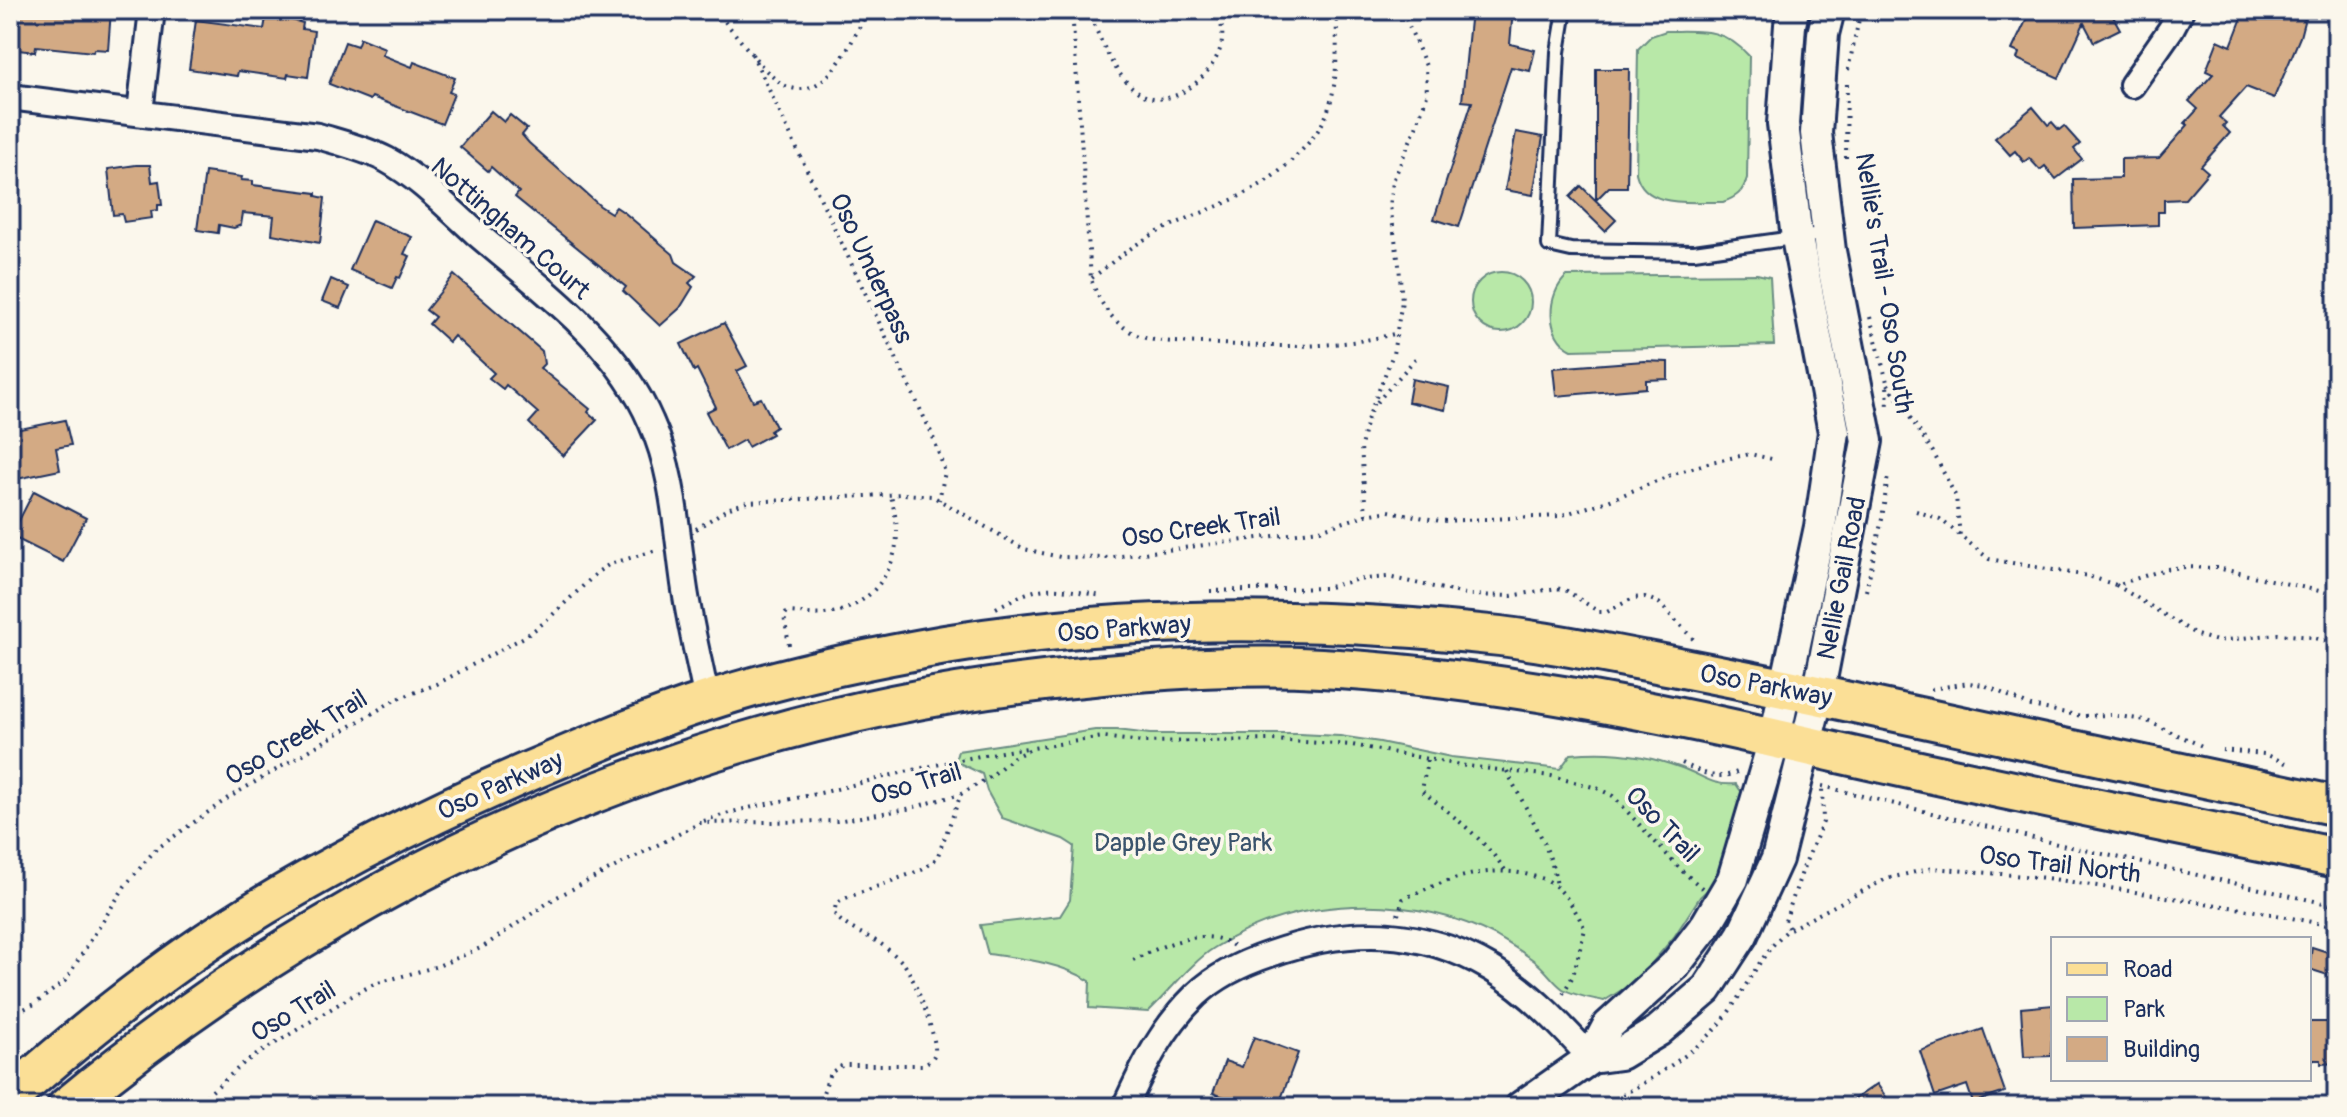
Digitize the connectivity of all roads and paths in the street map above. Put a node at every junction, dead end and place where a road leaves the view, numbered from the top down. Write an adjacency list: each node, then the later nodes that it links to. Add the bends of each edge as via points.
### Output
1 (152, 10): 17 (street)
2 (714, 10): 14 (path)
3 (868, 10): 14 (path, via 844,55 812,88 783,85)
4 (1072, 10): 21 (path)
5 (1088, 10): 6 (path, via 1119,72 1139,93 1156,100 1192,86 1210,68 1223,37)
6 (1217, 10)
7 (1337, 10): 21 (path, via 1329,108 1313,140 1256,190 1161,230)
8 (1402, 10): 23 (path, via 1426,66 1427,95 1393,181 1390,206 1402,301)
9 (1565, 10): 20 (lane, via 1558,52 1549,245 1694,252)
10 (1793, 10): 20 (street, Nellie Gail Road, via 1783,124)
11 (1829, 10): 19 (street, Nellie Gail Road, via 1816,133)
12 (1861, 10): 18 (path, Nellie's Trail - Oso South, via 1848,69)
13 (2181, 10): 15 (street)
14 (752, 54): 31 (path, Oso Underpass, via 932,434 945,472)
15 (2132, 85)
16 (10, 97): 17 (street, Nottingham Court)
17 (140, 112): 44 (street, Nottingham Court, via 318,136 387,160 585,330 633,388 652,423 672,492)
18 (1847, 171)
19 (1828, 233): 20 (lane); 43 (street, Nellie Gail Road, via 1867,441)
20 (1797, 238): 43 (street, Nellie Gail Road, via 1834,432)
21 (1091, 279): 23 (path, via 1099,301 1116,322 1142,337 1282,348)
22 (1869, 313): 25 (path, Nellie's Trail - Oso South)
23 (1398, 333): 26 (path)
24 (1416, 358): 26 (path)
25 (1887, 382): 27 (path, Nellie's Trail - Oso South); 35 (path, via 1956,497)
26 (1375, 404): 33 (path, via 1361,447)
27 (1888, 412)
28 (1776, 460): 33 (path, Oso Creek Trail, via 1750,454 1711,462 1559,516 1440,521 1389,511)
29 (1888, 467): 38 (path)
30 (891, 495): 31 (path, Oso Creek Trail); 34 (path, Oso Creek Trail, via 747,502); 41 (path, via 897,532 885,576 873,592 836,613 787,612)
31 (939, 500): 33 (path, Oso Creek Trail, via 1024,549 1076,557 1106,558 1320,530)
32 (1916, 511): 35 (path, via 1940,519)
33 (1366, 515)
34 (705, 524)
35 (1960, 538): 37 (path, via 1989,559)
36 (651, 553): 71 (path, Oso Creek Trail, via 610,564 526,636 311,747 155,850 125,886 65,981)
37 (2116, 585): 39 (path, via 2166,569 2217,568); 40 (path, via 2197,635 2217,641 2278,634)
38 (1865, 594)
39 (2337, 595)
40 (2337, 644)
41 (789, 645)
42 (1924, 688): 47 (path, via 1984,685 2031,706 2145,720)
43 (1802, 692): 44 (main road, Oso Parkway, via 1506,637 1250,621 1149,624 952,644); 45 (street, Nellie Gail Road); 58 (main road, Oso Parkway)
44 (707, 701): 73 (main road, Oso Parkway, via 474,795 307,881 144,986)
45 (1791, 742): 60 (main road, Oso Parkway); 72 (street, Nellie Gail Road, via 1733,879 1706,925 1675,965 1608,1026); 72 (street, Nellie Gail Road, via 1777,859 1742,935 1707,989 1658,1031 1620,1054); 74 (main road, Oso Parkway, via 1575,698 1430,677 1318,668 1214,667 1115,674 1013,683 904,702 653,769 491,836 290,946 150,1042)
46 (1033, 748): 49 (path, Oso Trail, via 1103,737 1141,742 1273,740 1352,745); 56 (path, via 941,762); 57 (path, Oso Trail)
47 (2208, 749)
48 (2219, 750): 51 (path, via 2265,754)
49 (1427, 760): 53 (path, Oso Trail); 61 (path, via 1422,791 1469,827)
50 (1682, 763): 52 (path, via 1723,778)
51 (2297, 768)
52 (1744, 769)
53 (1507, 771): 62 (path, via 1545,841); 63 (path, Oso Trail, via 1551,776 1613,796)
54 (822, 784): 56 (path)
55 (1839, 789): 64 (path)
56 (826, 791): 59 (path)
57 (961, 794): 59 (path, Oso Trail, via 837,821); 76 (path, via 937,858 924,869 846,898 836,904 834,913 903,964 928,1019 935,1051 931,1060 922,1065 843,1065 830,1073)
58 (2337, 806)
59 (700, 823): 75 (path, Oso Trail, via 555,898 483,947 355,994 245,1062)
60 (2337, 858)
61 (1505, 870): 62 (path, via 1551,881); 67 (path, via 1475,873 1403,899)
62 (1557, 888): 70 (path, via 1585,929 1573,976)
63 (1703, 888)
64 (2337, 906)
65 (2337, 927): 66 (path, Oso Trail North, via 2062,880 1932,868 1886,879)
66 (1789, 929)
67 (1391, 937): 69 (street, via 1366,933 1322,938); 70 (street, via 1459,953 1491,969)
68 (1133, 960): 69 (path, via 1200,937 1226,940)
69 (1252, 960): 77 (street, via 1199,992 1168,1025)
70 (1548, 1013): 72 (street)
71 (10, 1015)
72 (1591, 1058): 78 (street, Nellie Gail Road)
73 (10, 1097)
74 (67, 1107)
75 (194, 1107)
76 (818, 1107)
77 (1125, 1107)
78 (1521, 1107)

